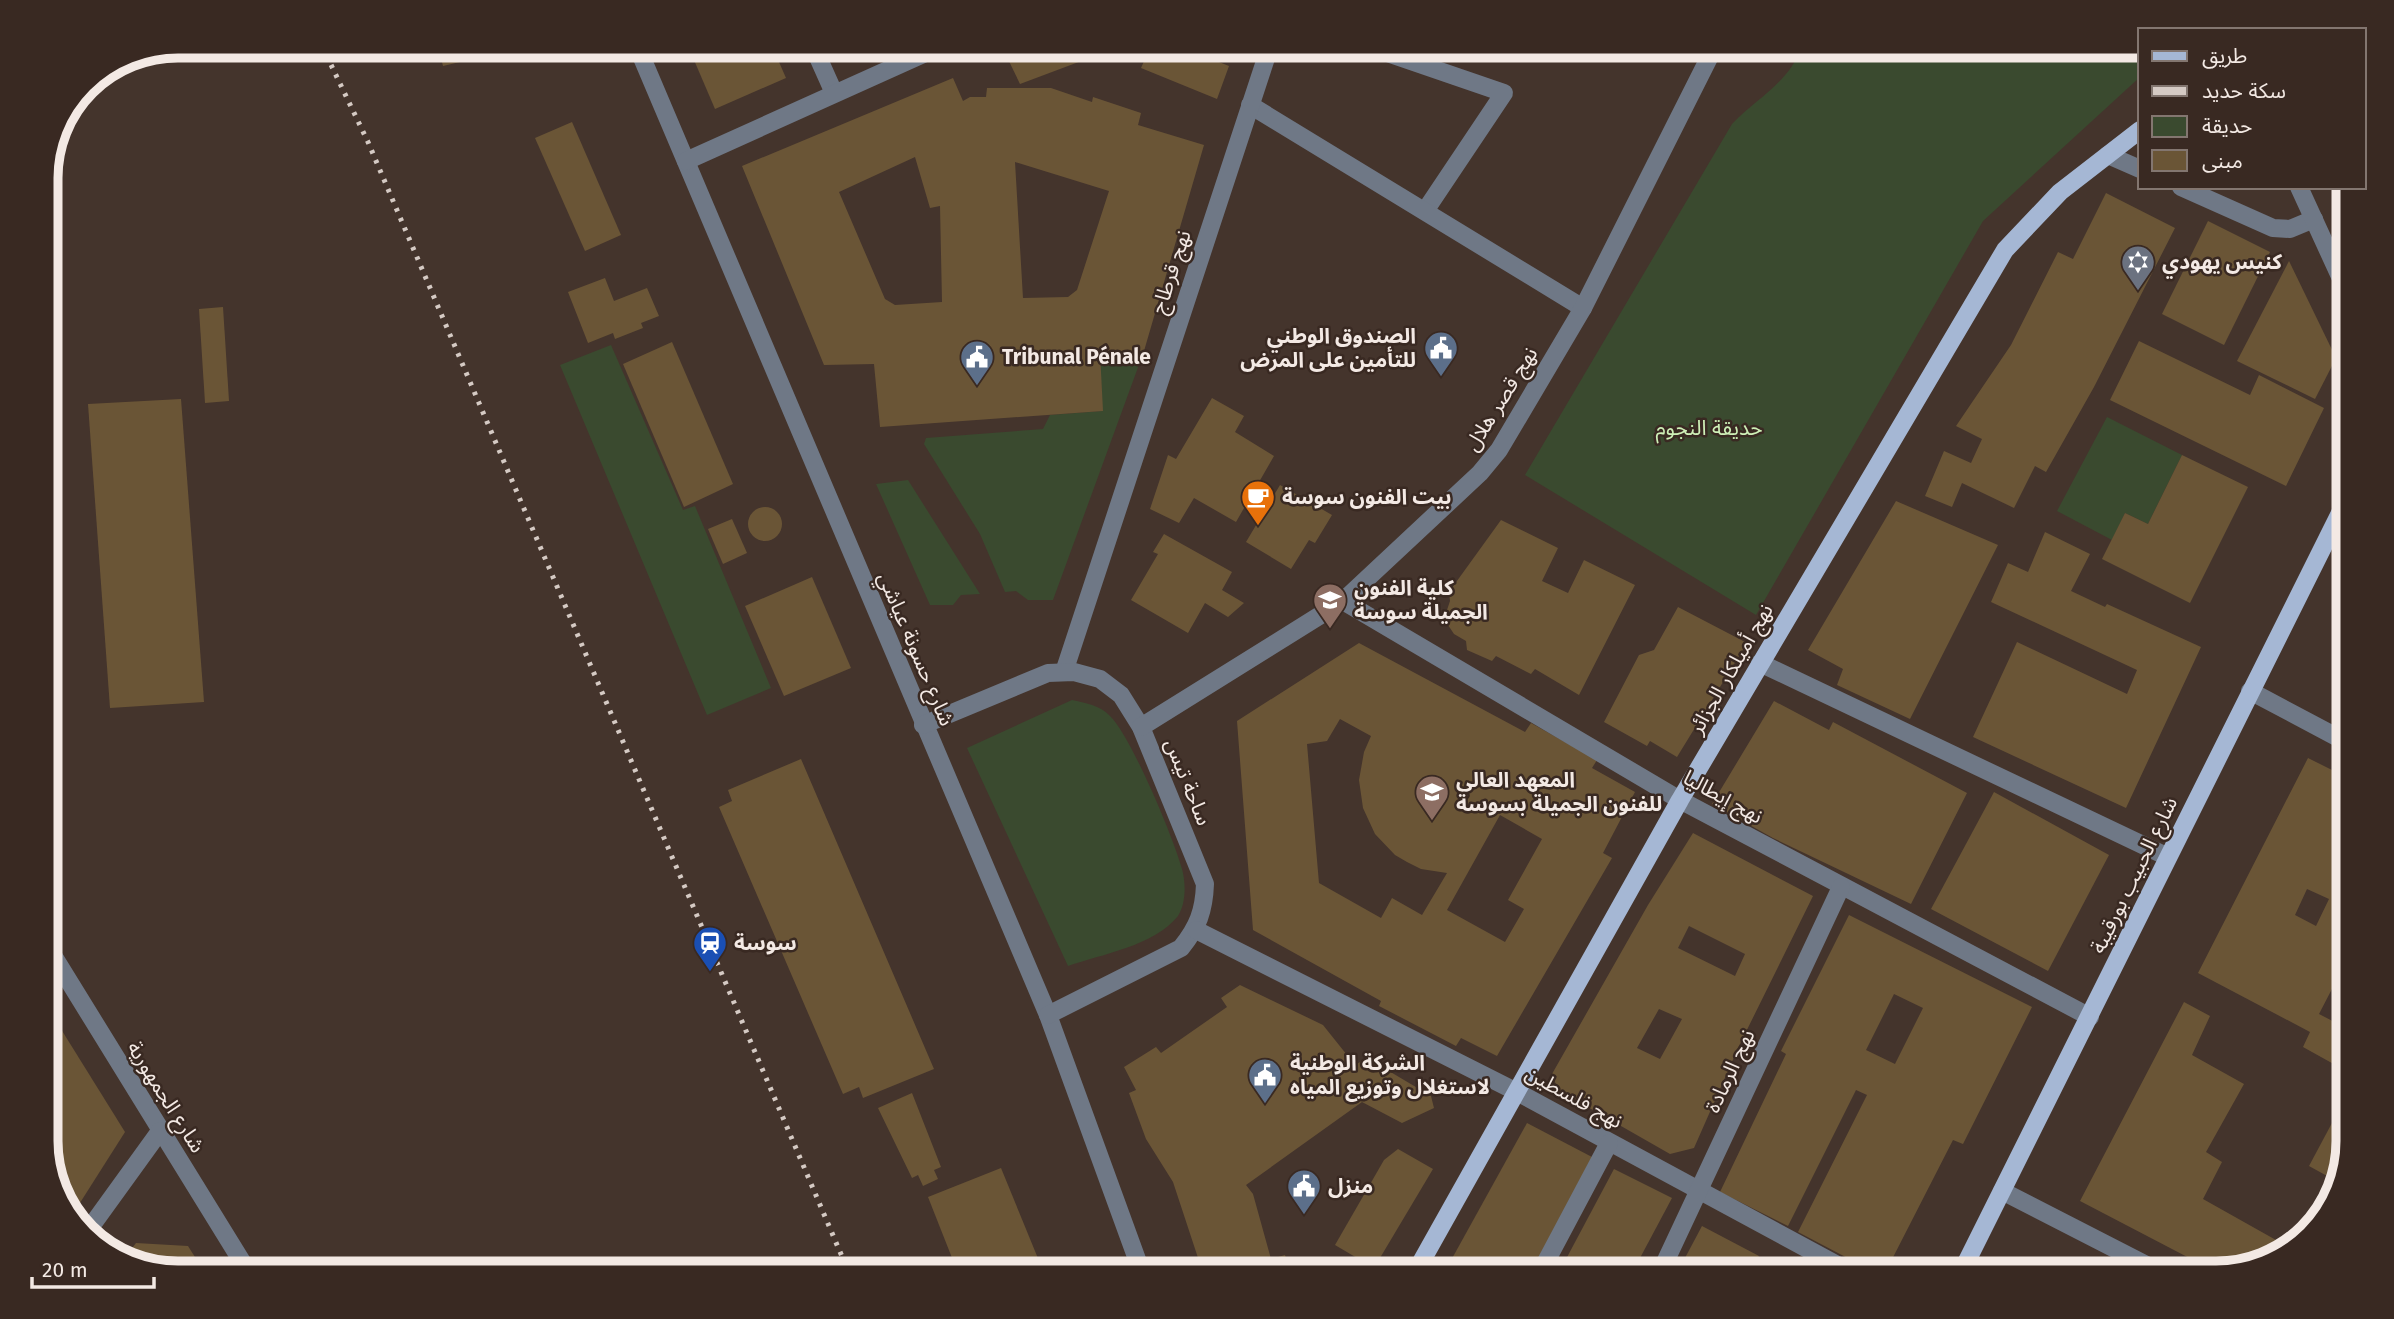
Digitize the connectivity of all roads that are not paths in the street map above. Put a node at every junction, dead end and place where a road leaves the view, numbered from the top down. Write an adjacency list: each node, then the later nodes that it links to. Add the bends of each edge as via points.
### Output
1 (642, 58): 11 (street, شارع حسونة عياشي)
2 (818, 58): 7 (street)
3 (914, 58): 7 (street)
4 (1266, 58): 8 (street, نهج قرطاج)
5 (1402, 58): 15 (street, via 1504,93)
6 (1709, 58): 18 (street, نهج قصر هلال)
7 (834, 93): 11 (street)
8 (1250, 105): 15 (street); 22 (street, نهج قرطاج)
9 (2138, 132): 10 (main road, نهج أميلكار الجزائر)
10 (2108, 155): 12 (street); 21 (main road, نهج أميلكار الجزائر, via 2060,192 2005,250)
11 (686, 161): 24 (street, شارع حسونة عياشي)
12 (2138, 168)
13 (2185, 189): 16 (street, via 2273,228 2290,229)
14 (2300, 189): 16 (street)
15 (1425, 211): 18 (street)
16 (2314, 219): 17 (street)
17 (2336, 268)
18 (1583, 309): 20 (street, نهج قصر هلال, via 1499,450)
19 (2336, 521): 23 (main road, شارع الحبيب بورقيبة)
20 (1343, 601): 25 (street, نهج قصر هلال); 27 (street, نهج إيطاليا)
21 (1760, 663): 27 (main road, نهج أميلكار الجزائر); 28 (street)
22 (1064, 672): 24 (street, ساحة تيس, via 1048,673); 25 (street, ساحة تيس, via 1100,679 1121,695)
23 (2250, 691): 26 (street); 28 (main road, شارع الحبيب بورقيبة)
24 (923, 725): 32 (street, شارع حسونة عياشي)
25 (1141, 727): 30 (street, ساحة تيس, via 1205,884 1204,908)
26 (2336, 737)
27 (1680, 800): 29 (street, نهج إيطاليا); 34 (main road, نهج أميلكار الجزائر)
28 (2168, 857): 33 (main road, شارع الحبيب بورقيبة)
29 (1841, 887): 33 (street, نهج إيطاليا); 38 (street, نهج الرمادة)
30 (1195, 930): 32 (street, ساحة تيس, via 1181,948 1161,961); 34 (street, نهج فلسطين)
31 (58, 964): 35 (street, شارع الجمهورية)
32 (1048, 1014): 41 (street, شارع حسونة عياشي)
33 (2090, 1017): 37 (main road, شارع الحبيب بورقيبة)
34 (1517, 1092): 36 (street, نهج فلسطين); 42 (main road, نهج أميلكار الجزائر)
35 (160, 1131): 39 (street); 40 (street, شارع الجمهورية)
36 (1609, 1143): 38 (street, نهج فلسطين); 43 (street)
37 (2002, 1191): 46 (main road, شارع الحبيب بورقيبة); 47 (street)
38 (1699, 1192): 44 (street, نهج الرمادة); 45 (street, نهج فلسطين)
39 (92, 1224)
40 (241, 1261)
41 (1138, 1261)
42 (1422, 1261)
43 (1546, 1261)
44 (1666, 1261)
45 (1829, 1261)
46 (1967, 1261)
47 (2139, 1261)

